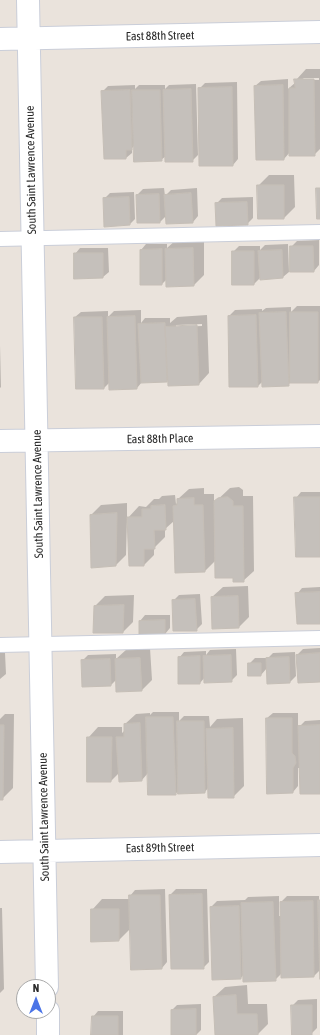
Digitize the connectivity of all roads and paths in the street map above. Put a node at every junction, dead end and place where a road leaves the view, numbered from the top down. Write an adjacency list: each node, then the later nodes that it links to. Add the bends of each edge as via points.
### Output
1 (28, 0): 4 (street, South Saint Lawrence Avenue)
2 (320, 32): 4 (street, East 88th Street)
3 (0, 39): 4 (street, East 88th Street)
4 (29, 39): 6 (street, South Saint Lawrence Avenue)
5 (320, 232): 6 (lane)
6 (33, 238): 7 (lane); 9 (street, South Saint Lawrence Avenue)
7 (0, 239)
8 (320, 436): 9 (street, East 88th Place)
9 (37, 440): 10 (street, East 88th Place); 12 (street, South Saint Lawrence Avenue)
10 (0, 441)
11 (320, 638): 12 (lane)
12 (41, 644): 13 (lane); 15 (street, South Saint Lawrence Avenue)
13 (0, 645)
14 (320, 845): 15 (street, East 89th Street)
15 (45, 851): 16 (street, East 89th Street); 17 (street, South Saint Lawrence Avenue)
16 (0, 852)
17 (47, 979)
18 (48, 1019): 19 (street)
19 (48, 1035)

